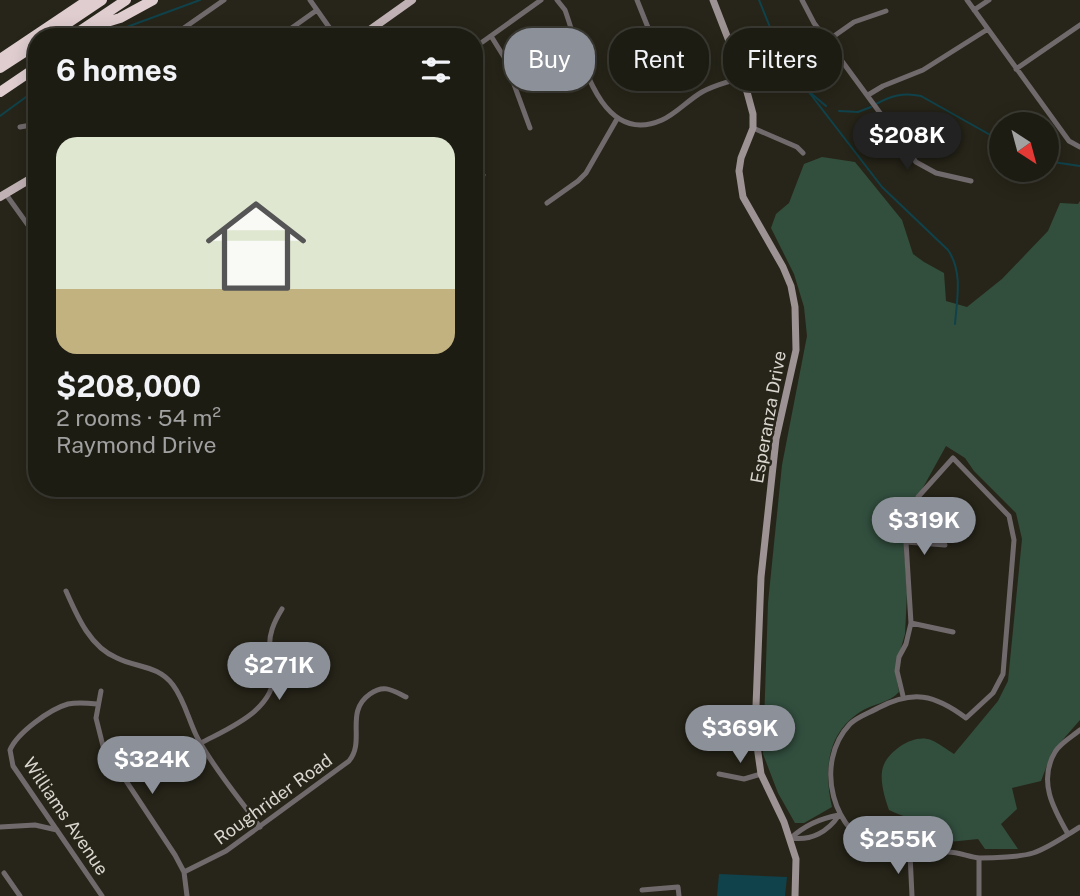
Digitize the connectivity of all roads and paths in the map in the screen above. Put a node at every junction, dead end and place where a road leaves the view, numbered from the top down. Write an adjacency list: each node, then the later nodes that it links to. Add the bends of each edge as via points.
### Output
1 (89, 0): 20 (highway)
2 (102, 0): 21 (highway)
3 (126, 0): 22 (highway)
4 (134, 0): 19 (highway)
5 (153, 0): 19 (highway)
6 (224, 0): 24 (street)
7 (310, 0): 16 (street)
8 (541, 0): 34 (street)
9 (557, 0): 49 (street, via 565,10 595,95)
10 (637, 0): 28 (street)
11 (713, 0): 29 (main road, Esperanza Drive)
12 (803, 0): 30 (street)
13 (967, 0): 17 (street)
14 (989, 0): 17 (street)
15 (406, 2): 27 (main road)
16 (317, 10): 25 (street); 26 (street)
17 (974, 10): 32 (street)
18 (886, 11): 33 (street)
19 (97, 25): 23 (highway)
20 (47, 28)
21 (60, 28)
22 (84, 28)
23 (93, 28)
24 (184, 28)
25 (292, 28)
26 (330, 28)
27 (372, 28)
28 (648, 28)
29 (724, 28)
30 (818, 28)
31 (1079, 28): 42 (street)
32 (988, 29): 42 (street); 48 (street, via 923,70)
33 (842, 30)
34 (491, 36): 36 (street); 52 (street, via 505,57)
35 (28, 40): 38 (highway)
36 (483, 42)
37 (28, 50): 41 (highway)
38 (0, 59)
39 (842, 61): 48 (street)
40 (28, 66): 45 (highway)
41 (0, 68)
42 (1016, 69): 54 (street, via 1069,141)
43 (28, 72): 47 (highway)
44 (723, 84): 49 (street, via 704,91 662,120 636,124)
45 (0, 85)
46 (747, 91): 53 (main road, Esperanza Drive)
47 (0, 92)
48 (868, 95): 57 (street, via 916,162 936,173)
49 (617, 119): 59 (street, via 586,173)
50 (28, 126): 51 (street)
51 (20, 127)
52 (530, 128)
53 (753, 128): 55 (street); 74 (main road, Esperanza Drive, via 741,158 740,185 747,208 791,286 797,330 776,439 761,578 755,732)
54 (1080, 148)
55 (803, 153)
56 (28, 180): 58 (main road)
57 (971, 181)
58 (2, 195): 60 (street)
59 (547, 203)
60 (28, 226)
61 (906, 542): 62 (street); 65 (street); 68 (street, via 918,497 953,458 1009,516 1014,540 1003,674 993,693 966,718 946,702)
62 (945, 545)
63 (66, 591): 72 (street, via 82,623 105,651 152,668 174,686)
64 (282, 609): 72 (street, via 270,634 274,675 268,695 247,716)
65 (911, 623): 66 (street); 68 (street, via 898,657)
66 (953, 632)
67 (101, 691): 70 (street)
68 (902, 696): 75 (street, via 852,722 835,749 832,791)
69 (406, 697): 78 (street, Roughrider Road, via 379,688 363,699 356,713 353,757)
70 (97, 704): 80 (street, Williams Avenue, via 68,704 56,709 19,735 10,750 13,766); 86 (street, via 97,728 108,755)
71 (1080, 730): 82 (street, via 1055,751 1046,781 1052,806)
72 (201, 743): 78 (street)
73 (719, 774): 74 (street, via 744,779)
74 (761, 774): 83 (main road, Esperanza Drive)
75 (839, 815): 76 (street); 81 (street); 84 (street, via 869,844)
76 (818, 822): 81 (street); 83 (street)
77 (0, 827): 80 (street, via 35,825)
78 (260, 827): 86 (street, Roughrider Road)
79 (1080, 827): 82 (street)
80 (57, 830): 90 (street, Williams Avenue)
81 (825, 831): 83 (street, via 803,840)
82 (1068, 834): 85 (street, via 1033,853)
83 (791, 838): 93 (main road, Esperanza Drive, via 796,859)
84 (910, 855): 85 (street, via 950,852); 94 (street)
85 (979, 858): 95 (street)
86 (184, 872): 91 (street)
87 (4, 873): 89 (street)
88 (642, 890): 92 (street, via 678,887)
89 (20, 896)
90 (102, 896)
91 (187, 896)
92 (679, 896)
93 (795, 896)
94 (912, 896)
95 (979, 896)

